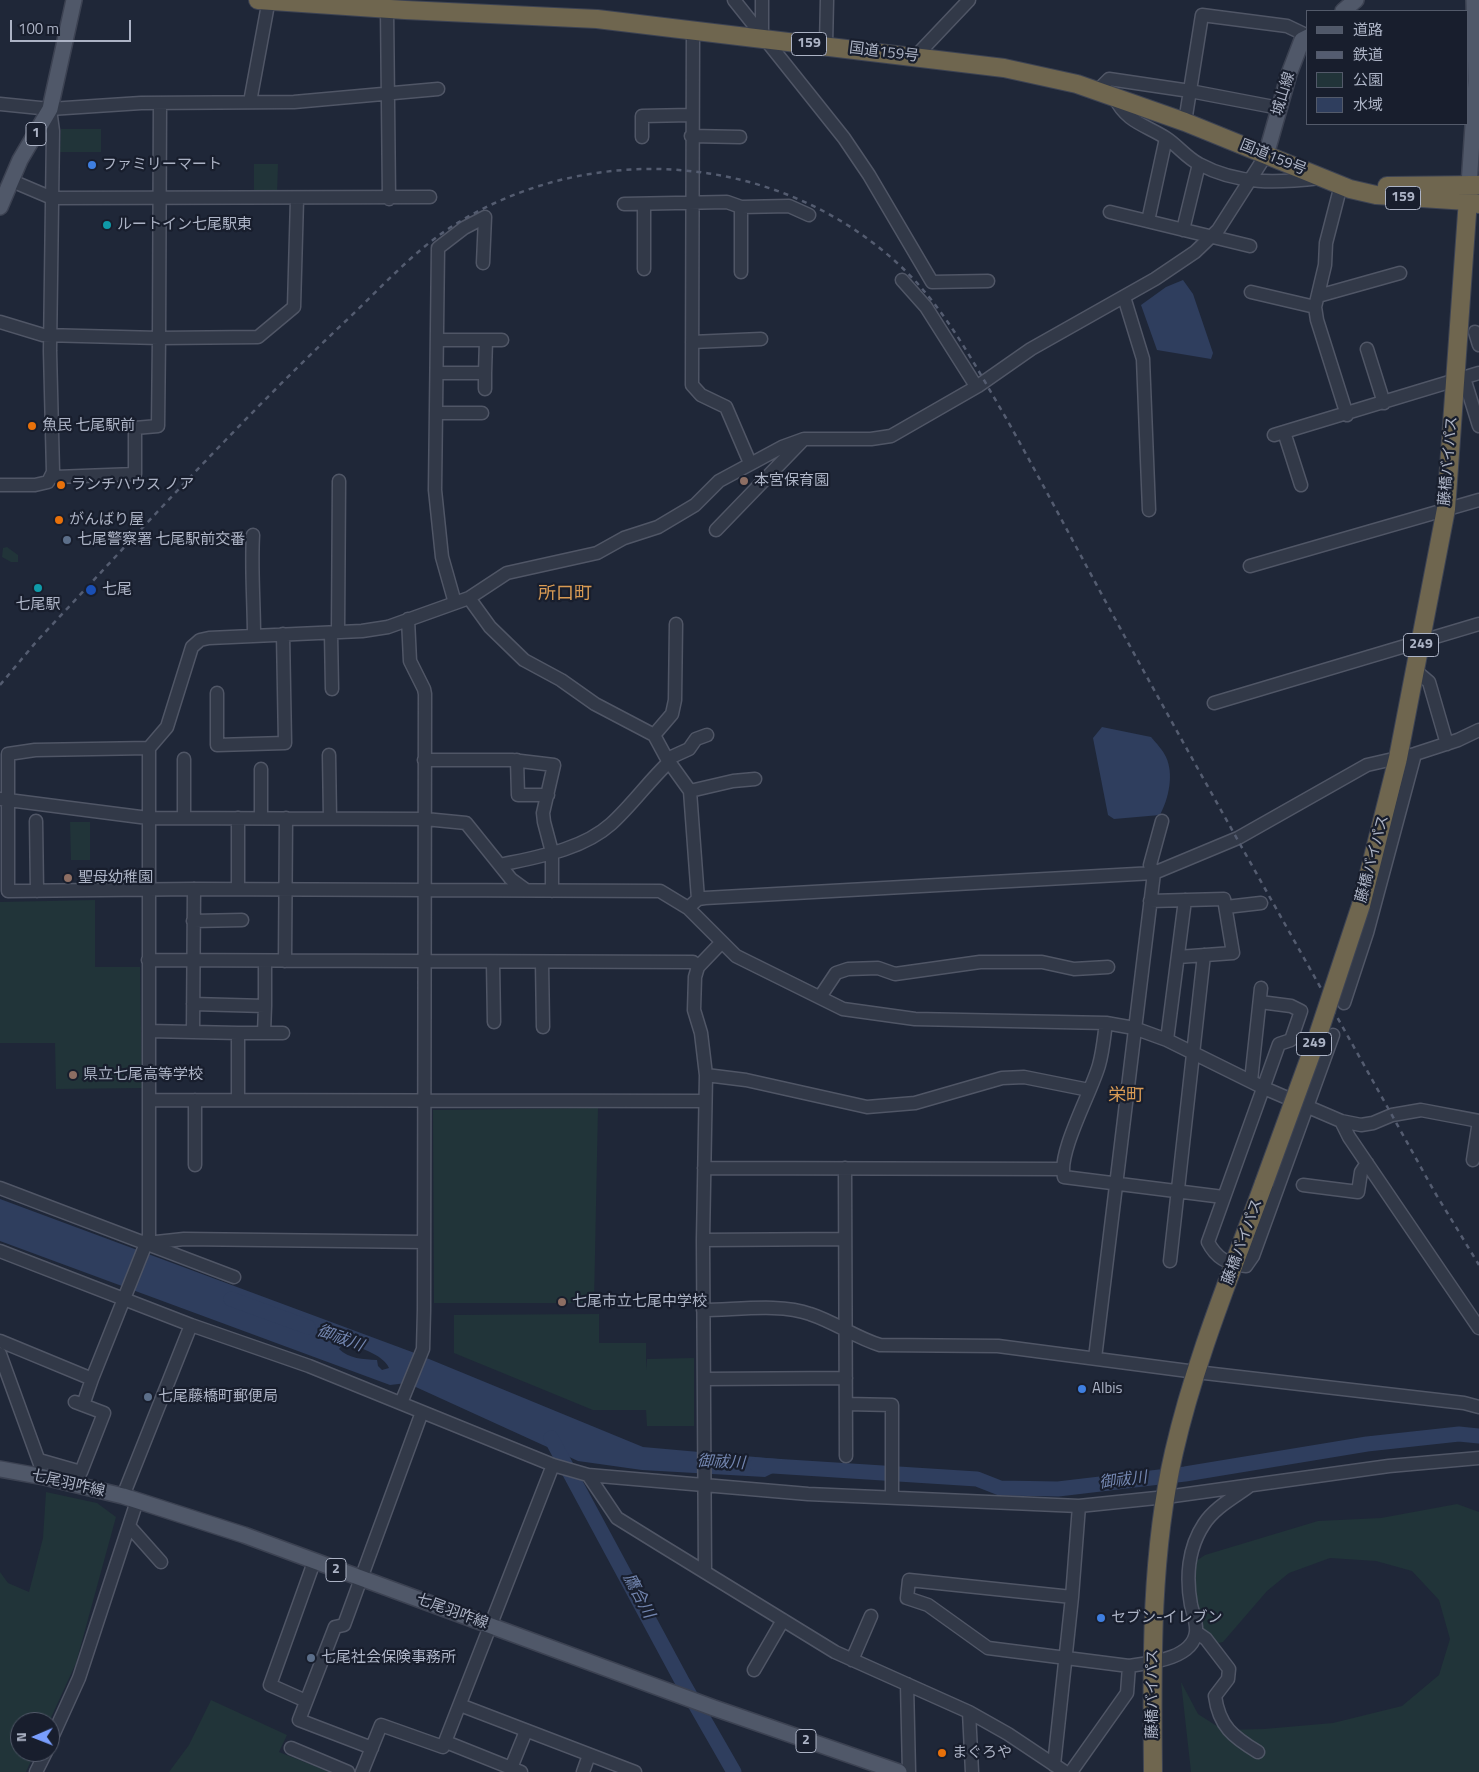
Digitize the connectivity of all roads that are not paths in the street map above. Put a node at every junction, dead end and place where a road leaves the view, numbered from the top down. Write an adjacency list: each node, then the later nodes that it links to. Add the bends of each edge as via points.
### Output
1 (74, 0): 29 (main road, 1)
2 (262, 0): 10 (highway, 国道159号 / 159); 25 (street, via 267,10)
3 (734, 0): 14 (street)
4 (762, 0): 14 (street)
5 (827, 0): 17 (street)
6 (969, 0): 18 (street)
7 (1356, 0): 11 (main road)
8 (1474, 0): 12 (main road)
9 (423, 5): 10 (highway, 国道159号 / 159); 13 (highway, 国道159号 / 159, via 597,19)
10 (387, 9): 23 (street)
11 (1344, 10)
12 (1477, 19): 19 (main road)
13 (693, 31): 14 (highway, 国道159号 / 159); 30 (street)
14 (765, 36): 17 (highway, 国道159号 / 159); 64 (street, via 859,160 932,282)
15 (1306, 36): 22 (street, via 1287,26 1202,14)
16 (1306, 38): 28 (main road, 城山線, via 1302,40)
17 (826, 46): 18 (highway, 国道159号 / 159)
18 (915, 57): 21 (highway, 国道159号 / 159, via 1004,68)
19 (1474, 80): 42 (main road)
20 (438, 89): 23 (street)
21 (1097, 91): 22 (street, via 1108,80); 24 (highway, 国道159号 / 159)
22 (1190, 91): 28 (street); 31 (street)
23 (389, 93): 25 (street, via 294,102); 47 (street)
24 (1116, 98): 31 (highway, 国道159号 / 159); 35 (street, via 1132,121)
25 (250, 102): 26 (street)
26 (160, 103): 29 (street); 45 (street)
27 (0, 104): 29 (street)
28 (1279, 108): 36 (main road, 城山線)
29 (50, 109): 39 (main road, 1, via 20,160); 44 (street, via 53,131)
30 (691, 115): 32 (street); 33 (street, via 642,116)
31 (1185, 122): 36 (highway, 国道159号 / 159)
32 (691, 136): 34 (street); 50 (street)
33 (642, 137)
34 (740, 137)
35 (1166, 138): 37 (street); 55 (street)
36 (1266, 155): 38 (highway, 国道159号 / 159); 40 (street)
37 (1198, 164): 40 (street); 56 (street)
38 (1322, 177): 40 (street); 41 (highway, 国道159号 / 159)
39 (12, 181): 44 (street); 51 (main road, 1)
40 (1249, 182): 57 (street)
41 (1341, 185): 42 (highway, 国道159号 / 159, via 1376,195); 67 (street, via 1326,243)
42 (1473, 194): 82 (highway, 藤橋バイパス / 249)
43 (430, 197): 47 (street)
44 (52, 198): 45 (street); 70 (street)
45 (160, 198): 46 (street); 71 (street)
46 (297, 199): 47 (street); 71 (street, via 294,307 258,337)
47 (389, 199)
48 (624, 204): 49 (street)
49 (644, 204): 50 (street); 60 (street)
50 (693, 204): 52 (street, via 700,201 727,202); 76 (street)
51 (0, 207)
52 (741, 207): 54 (street, via 789,206); 61 (street)
53 (1110, 212): 55 (street)
54 (809, 215)
55 (1148, 221): 56 (street)
56 (1183, 230): 57 (street)
57 (1211, 237): 58 (street); 66 (street, via 1177,265)
58 (1250, 246)
59 (483, 263): 73 (street, via 485,217 438,248)
60 (644, 269)
61 (741, 272)
62 (1400, 273): 67 (street)
63 (902, 280): 83 (street, via 926,307)
64 (988, 281)
65 (1251, 292): 67 (street)
66 (1124, 297): 83 (street, via 1031,349); 98 (street, via 1143,359)
67 (1317, 302): 88 (street, via 1317,320)
68 (0, 322): 70 (street, via 28,332)
69 (1475, 332): 77 (street)
70 (51, 335): 71 (street); 92 (street)
71 (159, 338): 92 (street, via 158,426 135,428 135,474 56,477)
72 (762, 339): 76 (street)
73 (437, 340): 74 (street); 79 (street)
74 (486, 340): 75 (street); 80 (street)
75 (502, 340)
76 (692, 342): 91 (street, via 692,385 701,395 726,407)
77 (1479, 345)
78 (1367, 349): 85 (street)
79 (438, 373): 80 (street); 87 (street)
80 (486, 373): 84 (street)
81 (1479, 373): 82 (street)
82 (1460, 379): 85 (street); 89 (street); 97 (highway, 藤橋バイパス / 249)
83 (976, 386): 90 (street, via 891,436)
84 (486, 389)
85 (1384, 403): 88 (street)
86 (482, 412): 87 (street)
87 (437, 413): 103 (street, via 435,490 438,526 442,557)
88 (1347, 415): 95 (street, via 1279,434)
89 (1479, 426)
90 (804, 439): 91 (street); 99 (street)
91 (750, 464): 102 (street, via 719,481 684,514 658,527 624,538 597,553 506,573)
92 (53, 472): 94 (street, via 48,482)
93 (340, 481): 107 (street)
94 (0, 485)
95 (1301, 485)
96 (1479, 500): 97 (street)
97 (1446, 509): 101 (street); 110 (highway, 藤橋バイパス / 249)
98 (1149, 510)
99 (716, 530)
100 (252, 536): 109 (street)
101 (1250, 566)
102 (469, 598): 103 (street); 116 (street, via 490,627 524,660 595,704)
103 (455, 603): 104 (street)
104 (408, 619): 107 (street, via 362,632); 124 (street, via 410,661 424,689)
105 (676, 624): 116 (street, via 675,700 672,714)
106 (1479, 624): 110 (street)
107 (334, 632): 108 (street); 112 (street)
108 (283, 634): 109 (street); 113 (street, via 285,743 217,745)
109 (254, 636): 119 (street, via 209,638 192,647 167,727)
110 (1421, 642): 111 (highway, 藤橋バイパス / 249); 114 (street)
111 (1416, 671): 118 (street, via 1429,682); 122 (highway, 藤橋バイパス / 249)
112 (332, 689)
113 (217, 693)
114 (1214, 703)
115 (1479, 730): 118 (street)
116 (654, 735): 126 (street)
117 (707, 735): 126 (street, via 696,739 689,749)
118 (1447, 744): 121 (street)
119 (149, 748): 131 (street, via 35,750 8,754); 133 (street)
120 (329, 754): 137 (street)
121 (1415, 754): 122 (street); 176 (street, via 1367,933)
122 (1398, 758): 143 (street, via 1367,765 1238,838); 219 (highway, 藤橋バイパス / 249, bridge, via 1361,905 1318,1035)
123 (184, 759): 132 (street)
124 (424, 760): 125 (street); 138 (street)
125 (517, 760): 130 (street, via 518,795); 130 (street, via 554,765)
126 (668, 761): 129 (street); 141 (street, via 610,825 591,838)
127 (261, 769): 135 (street)
128 (754, 779): 129 (street)
129 (690, 791): 153 (street)
130 (548, 795): 141 (street, via 543,813)
131 (4, 799): 133 (street); 144 (street)
132 (184, 817): 133 (street); 134 (street)
133 (148, 818): 148 (street)
134 (238, 818): 135 (street); 146 (street)
135 (261, 818): 136 (street)
136 (286, 818): 137 (street); 147 (street)
137 (330, 818): 138 (street)
138 (425, 819): 142 (street, via 466,823); 149 (street)
139 (36, 820): 151 (street)
140 (1162, 821): 143 (street, via 1150,865)
141 (552, 852): 142 (street); 152 (street)
142 (500, 865): 150 (street)
143 (1154, 873): 153 (street); 155 (street)
144 (4, 881): 151 (street, via 8,891)
145 (194, 889): 146 (street); 148 (street); 160 (street)
146 (238, 889): 147 (street)
147 (286, 889): 149 (street); 167 (street)
148 (149, 890): 151 (street); 164 (street)
149 (424, 890): 150 (street); 168 (street)
150 (526, 890): 152 (street)
151 (37, 891)
152 (552, 891): 157 (street, via 660,891)
153 (698, 899): 157 (street)
154 (1185, 900): 155 (street); 158 (street, via 1224,899); 163 (street)
155 (1150, 901): 182 (street)
156 (1261, 903): 158 (street)
157 (688, 908): 161 (street)
158 (1226, 908): 162 (street, via 1233,952)
159 (242, 920): 160 (street)
160 (194, 921): 165 (street)
161 (721, 943): 171 (street); 174 (street, via 736,956)
162 (1204, 956): 163 (street); 190 (street)
163 (1178, 957): 189 (street)
164 (148, 960): 165 (street); 183 (street)
165 (193, 961): 166 (street); 177 (street)
166 (265, 961): 167 (street); 178 (street)
167 (285, 961): 168 (street)
168 (424, 962): 169 (street); 198 (street)
169 (493, 962): 170 (street); 179 (street)
170 (542, 962): 171 (street, via 694,962); 181 (street)
171 (698, 967): 191 (street, via 694,1010 701,1033)
172 (1108, 967): 174 (street, via 1074,969 1042,962 980,962 895,974 878,968 848,969 836,974)
173 (1261, 988): 175 (street)
174 (820, 997): 180 (street, via 843,1009 915,1020)
175 (1260, 1002): 192 (street); 193 (street, via 1291,1006 1301,1011 1291,1040 1278,1044)
176 (1344, 1003)
177 (193, 1004): 178 (street); 184 (street)
178 (265, 1006): 186 (street)
179 (494, 1022)
180 (1106, 1023): 182 (street); 194 (street, via 1099,1065)
181 (543, 1027)
182 (1134, 1028): 189 (street); 208 (street)
183 (149, 1031): 184 (street); 195 (street)
184 (193, 1032): 185 (street)
185 (238, 1033): 186 (street); 197 (street)
186 (264, 1033): 187 (street)
187 (283, 1033)
188 (1333, 1035): 200 (street)
189 (1167, 1040): 190 (street)
190 (1193, 1052): 192 (street); 211 (street)
191 (706, 1075): 194 (street, via 746,1080 868,1107 915,1103 1002,1078 1024,1077); 199 (street)
192 (1251, 1081): 193 (street)
193 (1264, 1088): 200 (street); 212 (street)
194 (1089, 1090): 207 (street)
195 (150, 1100): 196 (street); 215 (street)
196 (195, 1100): 197 (street); 204 (street)
197 (238, 1100): 198 (street)
198 (424, 1100): 199 (street); 216 (street)
199 (705, 1101): 205 (street)
200 (1307, 1106): 201 (street); 219 (street, via 1253,1256 1246,1266)
201 (1341, 1121): 202 (street, via 1361,1125 1421,1110 1479,1121); 203 (street)
202 (1476, 1152)
203 (1367, 1163): 209 (street, via 1361,1172 1358,1192); 224 (street)
204 (195, 1165)
205 (704, 1168): 206 (street); 214 (street)
206 (845, 1168): 207 (street); 213 (street)
207 (1062, 1169): 208 (street, via 1064,1177)
208 (1115, 1183): 211 (street); 228 (street)
209 (1303, 1185)
210 (0, 1188): 215 (street)
211 (1178, 1190): 212 (street); 218 (street)
212 (1223, 1197): 219 (street, via 1208,1242 1215,1255)
213 (845, 1239): 214 (street); 225 (street)
214 (703, 1240): 222 (street)
215 (147, 1242): 216 (street, via 184,1239); 220 (street); 221 (street)
216 (424, 1242): 233 (street, via 423,1349)
217 (0, 1250): 221 (street)
218 (1170, 1261)
219 (1234, 1265): 229 (highway, 藤橋バイパス / 249)
220 (234, 1277)
221 (124, 1297): 223 (street); 231 (street)
222 (703, 1310): 225 (street, via 791,1309 810,1313); 232 (street)
223 (191, 1325): 233 (street); 248 (street)
224 (1479, 1328)
225 (845, 1329): 228 (street, via 880,1345 998,1346); 230 (street)
226 (0, 1342): 231 (street)
227 (0, 1354): 239 (street)
228 (1095, 1358): 229 (street)
229 (1196, 1372): 235 (street); 246 (highway, 藤橋バイパス / 249)
230 (846, 1378): 232 (street); 234 (street)
231 (92, 1379): 239 (street, via 79,1404 104,1413 81,1472)
232 (704, 1379): 244 (street)
233 (401, 1403): 236 (street)
234 (847, 1404): 237 (street); 247 (street, via 892,1405)
235 (1479, 1407)
236 (422, 1412): 240 (street); 254 (street)
237 (846, 1456)
238 (1479, 1458): 245 (street)
239 (39, 1460): 243 (street)
240 (555, 1465): 242 (street); 258 (street)
241 (0, 1469): 243 (main road, 七尾羽咋線 / 2)
242 (586, 1474): 244 (street); 253 (street, via 617,1518)
243 (44, 1477): 248 (main road, 七尾羽咋線 / 2)
244 (706, 1482): 247 (street, via 808,1494); 253 (street)
245 (1253, 1484): 246 (street); 259 (street, via 1217,1509 1196,1540 1188,1576)
246 (1166, 1494): 249 (street); 262 (highway, 藤橋バイパス / 249)
247 (892, 1497): 249 (street)
248 (130, 1499): 250 (street); 252 (main road, 七尾羽咋線 / 2, via 244,1535)
249 (1079, 1506): 255 (street)
250 (129, 1526): 251 (street); 269 (street, via 79,1678)
251 (161, 1562)
252 (314, 1562): 254 (main road, 七尾羽咋線 / 2); 266 (street, via 270,1685)
253 (705, 1572): 257 (street)
254 (362, 1580): 258 (main road, 七尾羽咋線 / 2); 266 (street, via 344,1625 335,1627)
255 (1072, 1597): 260 (street); 260 (street, via 909,1580 907,1598 928,1605 988,1648)
256 (871, 1616): 261 (street)
257 (783, 1620): 261 (street); 264 (street)
258 (491, 1626): 267 (street); 277 (main road, 七尾羽咋線 / 2)
259 (1196, 1632): 262 (street, via 1182,1651 1172,1658); 274 (street, via 1206,1639 1229,1669 1228,1679 1215,1696 1224,1724 1234,1737)
260 (1066, 1657): 263 (street); 278 (street)
261 (852, 1660): 265 (street)
262 (1152, 1663): 263 (street); 288 (highway, 藤橋バイパス / 249)
263 (1129, 1666): 287 (street, via 1127,1693)
264 (754, 1670)
265 (907, 1684): 268 (street); 285 (street)
266 (306, 1701): 273 (street, via 299,1720)
267 (460, 1705): 270 (street); 271 (street)
268 (969, 1712): 278 (street); 286 (street)
269 (60, 1720)
270 (526, 1731): 275 (street); 279 (street)
271 (446, 1742): 273 (street, via 443,1747 382,1725); 276 (street)
272 (291, 1748): 280 (street)
273 (372, 1748): 281 (street)
274 (1258, 1752)
275 (590, 1754): 282 (street); 283 (street)
276 (491, 1766): 279 (street)
277 (872, 1768): 284 (main road, 七尾羽咋線 / 2)
278 (1059, 1768)
279 (516, 1770)
280 (348, 1772)
281 (362, 1772)
282 (583, 1772)
283 (635, 1772)
284 (899, 1772)
285 (909, 1772)
286 (972, 1772)
287 (1071, 1772)
288 (1153, 1772)

